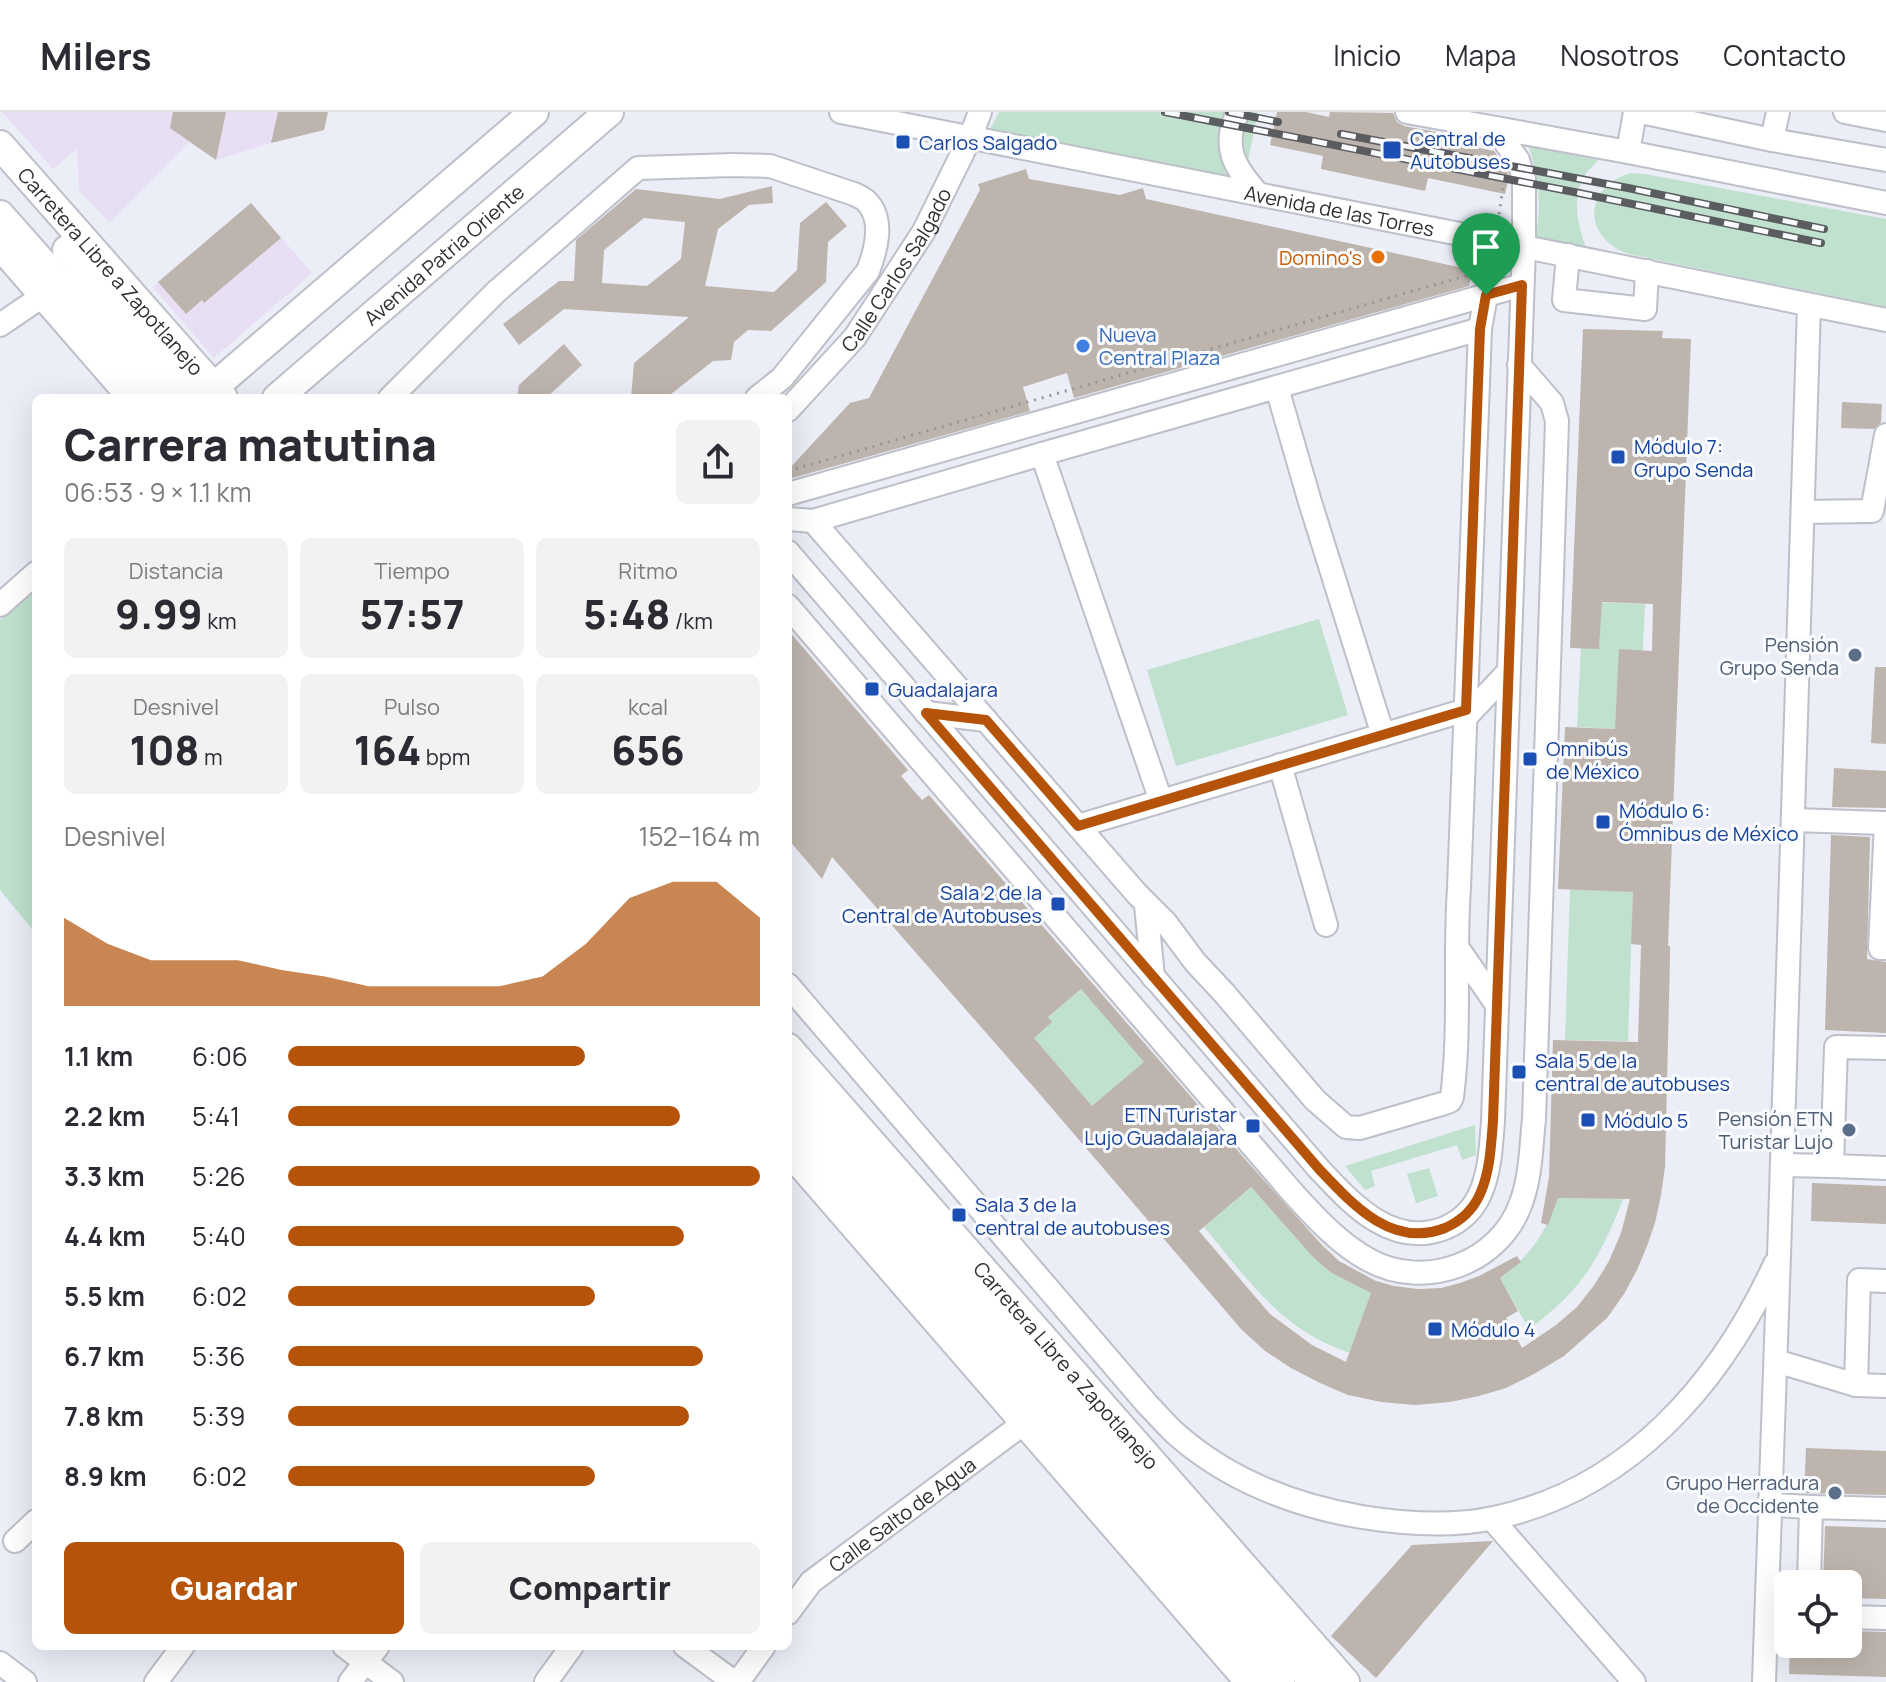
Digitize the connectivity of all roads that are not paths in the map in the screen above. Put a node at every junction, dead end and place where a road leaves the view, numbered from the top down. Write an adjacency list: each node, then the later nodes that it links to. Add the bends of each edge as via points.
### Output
1 (534, 112): 36 (main road)
2 (609, 112): 37 (main road, Avenida Patria Oriente)
3 (841, 112): 12 (street, Avenida de las Torres)
4 (980, 112): 12 (street, Calle Carlos Salgado)
5 (1238, 112): 18 (street, via 1231,138 1233,160)
6 (1407, 112): 11 (street)
7 (1638, 112): 13 (street); 15 (street)
8 (1778, 112): 13 (street)
9 (1845, 112): 10 (street)
10 (1886, 120)
11 (1495, 128): 15 (street); 22 (street, via 1518,160 1524,179)
12 (970, 138): 18 (street, Avenida de las Torres); 40 (street, Calle Carlos Salgado, via 924,231 855,337)
13 (1772, 140): 16 (street)
14 (0, 145): 36 (main road, Carretera Libre a Zapotlanejo)
15 (1628, 152): 19 (street)
16 (1886, 160)
17 (0, 171): 36 (main road, Carretera Libre a Zapotlanejo)
18 (1258, 194): 22 (street, Avenida de las Torres)
19 (1886, 203)
20 (0, 215): 35 (main road)
21 (0, 245): 26 (main road)
22 (1524, 247): 23 (street, Avenida de las Torres); 25 (street)
23 (1568, 255): 24 (street, Avenida de las Torres); 24 (street, via 1564,300 1645,309)
24 (1647, 271): 28 (street, Avenida de las Torres)
25 (1522, 285): 27 (street); 32 (street)
26 (44, 295): 30 (street); 34 (main road)
27 (1486, 295): 31 (street); 43 (street)
28 (1809, 305): 29 (street, Avenida de las Torres); 44 (street)
29 (1886, 320)
30 (0, 325)
31 (1480, 329): 33 (street); 53 (street)
32 (1519, 365): 50 (street, via 1552,403 1557,421 1534,1119 1526,1190 1516,1215 1489,1249 1458,1266 1423,1273 1388,1268 1357,1253 1318,1219); 51 (street)
33 (1277, 388): 42 (street); 55 (street)
34 (130, 394)
35 (158, 394)
36 (210, 394)
37 (282, 394)
38 (394, 394): 39 (street, via 496,292 638,168 758,165 854,194 866,201 877,227 868,271 782,378)
39 (762, 394)
40 (792, 406)
41 (1886, 435): 44 (street, via 1872,511)
42 (1042, 454): 46 (street); 57 (street)
43 (792, 493)
44 (1803, 512): 58 (street)
45 (792, 519): 46 (street)
46 (813, 521): 54 (street)
47 (792, 557): 52 (street)
48 (32, 577): 49 (street)
49 (0, 605)
50 (792, 611)
51 (1509, 671): 53 (street); 67 (street)
52 (926, 713): 54 (street); 65 (street)
53 (1466, 714): 55 (street); 63 (street)
54 (986, 720): 60 (street)
55 (1383, 735): 56 (street)
56 (1280, 765): 57 (street); 62 (street)
57 (1161, 801): 60 (street)
58 (1793, 820): 59 (street); 73 (street)
59 (1886, 823): 64 (street, via 1880,948)
60 (1078, 826): 61 (street)
61 (1146, 905): 63 (street, via 1315,1100 1350,1128 1450,1101 1457,1058); 65 (street)
62 (1326, 925)
63 (1457, 947): 67 (street)
64 (1886, 948)
65 (1153, 977): 67 (street, via 1343,1195 1371,1218 1406,1233 1447,1227 1479,1198 1491,1144)
66 (792, 990): 87 (street, via 1174,1433 1230,1472 1301,1504 1387,1521)
67 (1497, 1005)
68 (1886, 1048): 74 (street, via 1836,1047)
69 (792, 1053): 77 (main road, Carretera Libre a Zapotlanejo)
70 (792, 1086): 83 (main road, Carretera Libre a Zapotlanejo)
71 (792, 1123): 107 (main road)
72 (792, 1160): 82 (main road)
73 (1782, 1165): 74 (street); 76 (street)
74 (1832, 1166): 75 (street)
75 (1886, 1168)
76 (1779, 1256): 79 (street); 87 (street, via 1729,1349 1657,1434 1582,1487)
77 (977, 1265): 83 (main road); 109 (main road, Carretera Libre a Zapotlanejo)
78 (1886, 1281): 80 (street, via 1859,1280)
79 (1776, 1361): 80 (street); 84 (street)
80 (1856, 1385): 81 (street)
81 (1886, 1386)
82 (1024, 1423): 91 (street, Calle Salto de Agua, via 811,1582); 100 (main road)
83 (1124, 1467): 108 (main road, Carretera Libre a Zapotlanejo)
84 (1771, 1505): 85 (street); 111 (street)
85 (1811, 1507): 86 (street); 90 (street)
86 (1886, 1509)
87 (1492, 1519): 110 (street)
88 (32, 1525): 89 (street)
89 (15, 1541)
90 (1809, 1570)
91 (792, 1608)
92 (1862, 1617): 93 (street)
93 (1886, 1618)
94 (180, 1650): 102 (street)
95 (569, 1650): 105 (street)
96 (691, 1650): 106 (street)
97 (761, 1650): 106 (street)
98 (372, 1654): 103 (street); 104 (street)
99 (0, 1663): 101 (street)
100 (1248, 1681)
101 (25, 1682)
102 (156, 1682)
103 (350, 1682)
104 (392, 1682)
105 (546, 1682)
106 (736, 1682)
107 (1280, 1682)
108 (1314, 1682)
109 (1345, 1682)
110 (1634, 1682)
111 (1764, 1682)

